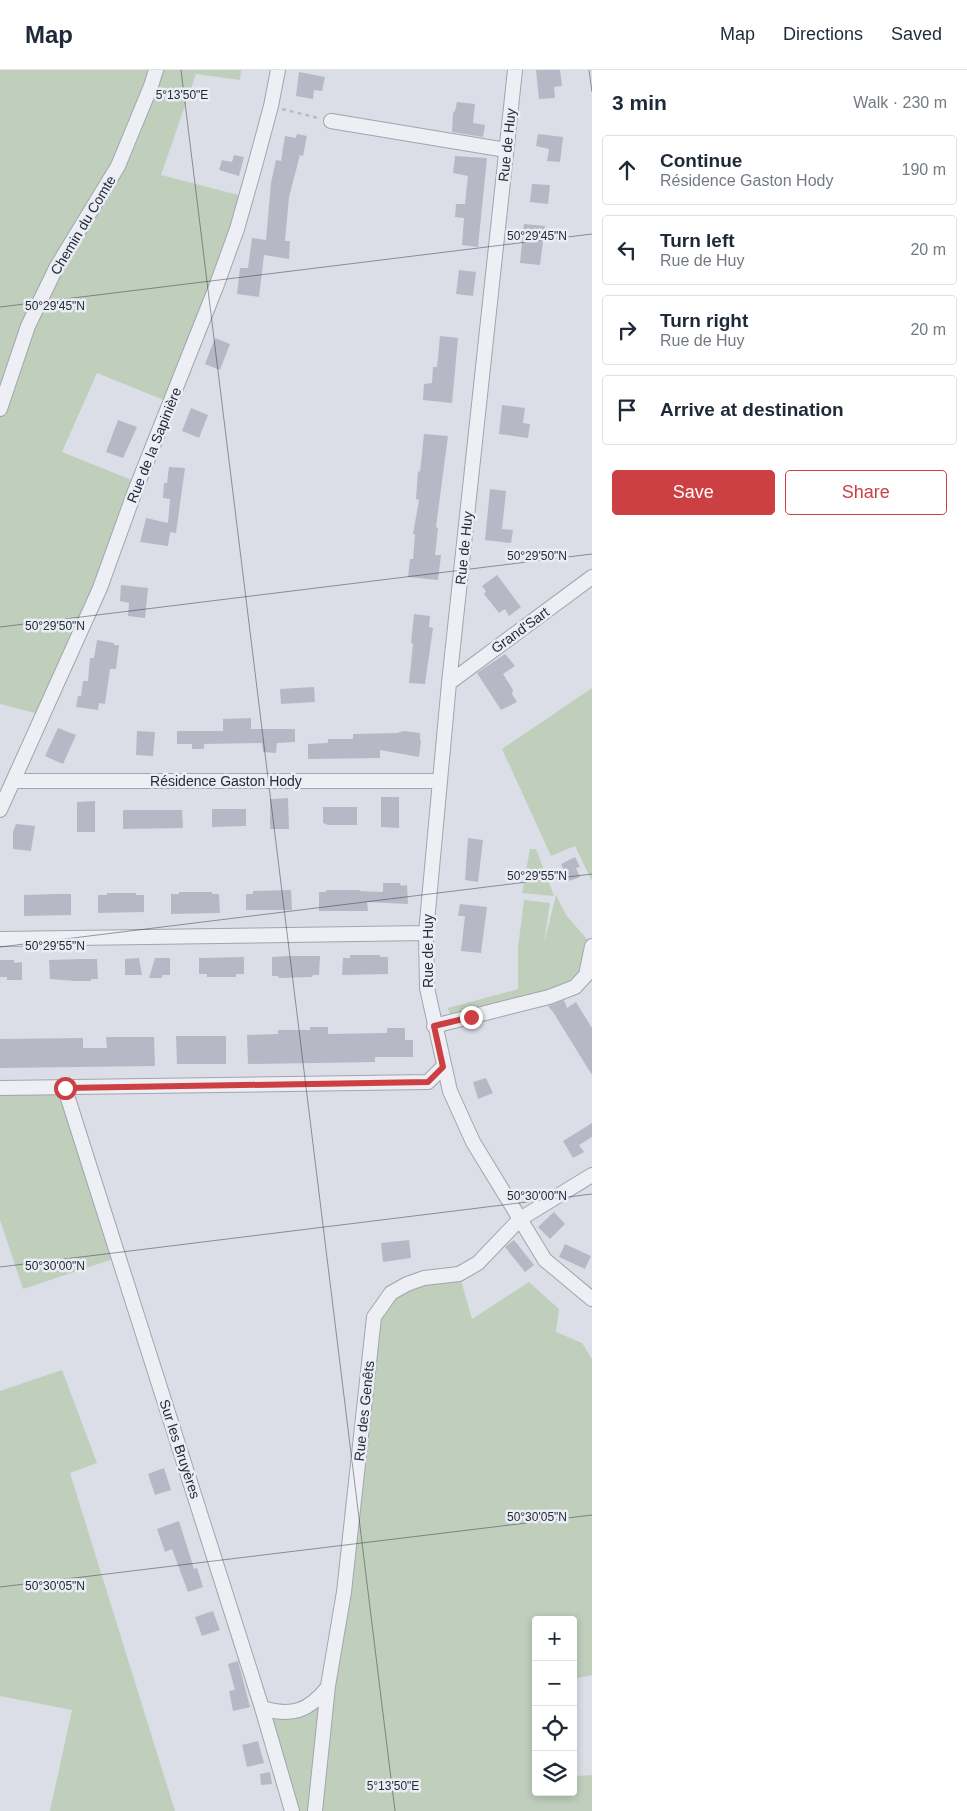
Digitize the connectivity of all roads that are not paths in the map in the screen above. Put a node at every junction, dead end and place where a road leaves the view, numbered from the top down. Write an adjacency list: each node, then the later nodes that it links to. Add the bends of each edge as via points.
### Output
1 (156, 70): 6 (street, Chemin du Comte, via 118,166 56,268 28,326)
2 (278, 70): 9 (street, Rue de la Sapinière, via 237,229 213,295 100,588)
3 (515, 70): 5 (street, Rue de Huy)
4 (331, 121): 5 (street)
5 (506, 150): 8 (street, Rue de Huy)
6 (0, 409)
7 (592, 577): 8 (street, Grand'Sart)
8 (449, 683): 10 (street, Rue de Huy)
9 (13, 781): 10 (street, Résidence Gaston Hody); 11 (street, Rue de la Sapinière)
10 (440, 781): 12 (street, Rue de Huy)
11 (0, 810)
12 (426, 933): 13 (street); 15 (street, Rue de Huy, via 426,988)
13 (0, 939)
14 (592, 946): 15 (street, via 586,975 575,987 549,997)
15 (434, 1026): 16 (street, Rue de Huy)
16 (443, 1067): 18 (street, via 428,1082); 20 (street, Rue de Huy, via 455,1105 473,1142)
17 (0, 1088): 18 (street)
18 (65, 1088): 23 (street, Sur les Bruyères)
19 (592, 1175): 20 (street, Rue des Genêts)
20 (520, 1220): 21 (street, Rue de Huy, via 545,1260); 22 (street, Rue des Genêts, via 478,1263 459,1274 424,1278 406,1284 391,1293 374,1317 344,1592)
21 (592, 1300)
22 (328, 1686): 23 (street, via 317,1701 302,1710 286,1713); 25 (street)
23 (262, 1708): 24 (street, Sur les Bruyères)
24 (292, 1811)
25 (315, 1811)

